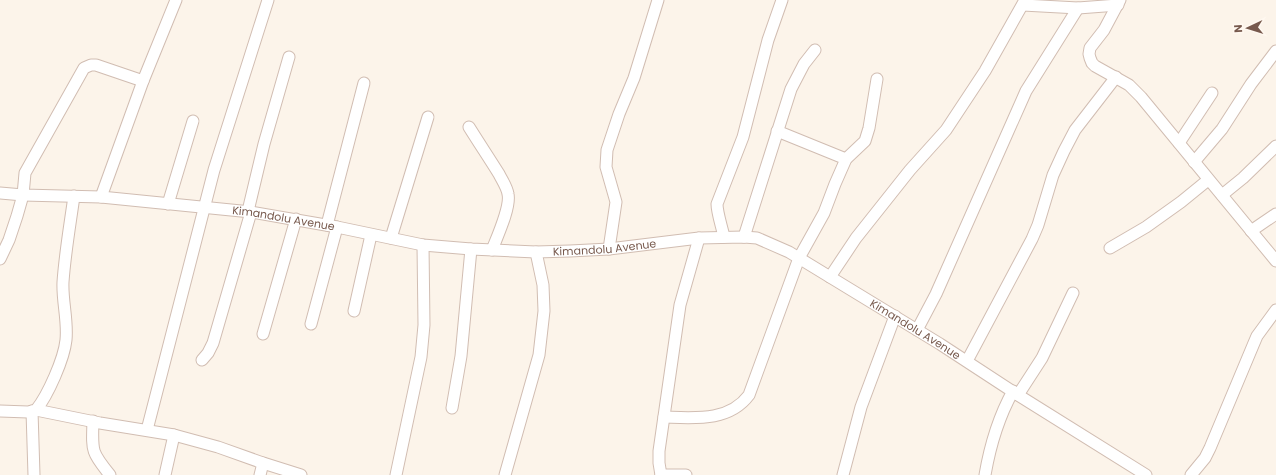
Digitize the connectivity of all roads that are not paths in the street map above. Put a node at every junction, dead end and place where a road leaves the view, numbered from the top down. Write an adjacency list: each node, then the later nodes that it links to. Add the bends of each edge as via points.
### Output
1 (176, 0): 13 (street)
2 (268, 0): 31 (street, via 219,152)
3 (658, 0): 45 (street, via 639,64 618,114 607,150 606,168 616,202)
4 (782, 0): 38 (street, via 768,40 743,137 717,204)
5 (1024, 2): 7 (street); 51 (street, via 985,71 946,130 910,170 856,238)
6 (1119, 3): 7 (street); 11 (street, via 1104,30 1090,48 1089,54 1095,66)
7 (1078, 8): 57 (street, via 1026,91 936,294)
8 (815, 50): 19 (street, via 804,64 791,89)
9 (1276, 51): 23 (street, via 1222,129)
10 (289, 57): 32 (street, via 264,144)
11 (1116, 77): 20 (street, via 1129,85); 60 (street, via 1067,144 1053,175 1032,239)
12 (877, 79): 22 (street, via 865,141)
13 (143, 80): 26 (street, via 96,65 84,68 25,173); 29 (street)
14 (364, 83): 35 (street)
15 (1212, 92): 20 (street)
16 (428, 118): 40 (street)
17 (193, 121): 30 (street)
18 (469, 127): 46 (street, via 508,194 501,226)
19 (777, 131): 22 (street); 39 (street)
20 (1179, 143): 23 (street)
21 (1276, 146): 27 (street)
22 (846, 159): 48 (street, via 824,213)
23 (1194, 162): 24 (street)
24 (1208, 180): 27 (street); 43 (street, via 1146,227)
25 (0, 193): 26 (street, Kimandolu Avenue)
26 (23, 195): 28 (street, Kimandolu Avenue); 49 (street, via 9,240)
27 (1222, 195): 36 (street)
28 (74, 196): 29 (street, Kimandolu Avenue); 63 (street, via 63,289 66,340 54,376)
29 (102, 197): 30 (street, Kimandolu Avenue)
30 (168, 204): 31 (street, Kimandolu Avenue)
31 (205, 206): 32 (street, Kimandolu Avenue); 67 (street)
32 (250, 211): 34 (street, Kimandolu Avenue); 59 (street, via 213,343)
33 (1276, 214): 36 (street)
34 (296, 219): 35 (street, Kimandolu Avenue); 58 (street)
35 (332, 226): 37 (street, Kimandolu Avenue); 56 (street)
36 (1251, 231): 50 (street)
37 (371, 235): 40 (street, Kimandolu Avenue); 54 (street)
38 (724, 237): 39 (street, Kimandolu Avenue); 41 (street, Kimandolu Avenue)
39 (744, 237): 48 (street, Kimandolu Avenue, via 757,238)
40 (391, 238): 42 (street, Kimandolu Avenue)
41 (699, 238): 45 (street, Kimandolu Avenue); 65 (street, via 680,305)
42 (423, 245): 44 (street, Kimandolu Avenue); 75 (street, via 424,325 421,357)
43 (1110, 248)
44 (471, 249): 46 (street, Kimandolu Avenue); 62 (street, via 461,356)
45 (609, 249): 47 (street, Kimandolu Avenue)
46 (492, 250): 47 (street, Kimandolu Avenue)
47 (536, 252): 76 (street, via 543,285 544,311 539,355)
48 (799, 258): 51 (street, Kimandolu Avenue); 65 (street, via 752,388 744,402 730,412 718,416)
49 (0, 259)
50 (1276, 261)
51 (830, 276): 55 (street, Kimandolu Avenue)
52 (1073, 293): 61 (street, via 1032,375)
53 (1276, 310): 82 (street, via 1258,336 1205,458)
54 (354, 311)
55 (895, 316): 57 (street, Kimandolu Avenue); 79 (street, via 861,408)
56 (311, 324)
57 (917, 330): 60 (street, Kimandolu Avenue)
58 (262, 334)
59 (202, 360)
60 (967, 362): 61 (street, Kimandolu Avenue)
61 (1015, 393): 80 (street, via 1003,409); 81 (street, Kimandolu Avenue)
62 (452, 408)
63 (34, 410): 64 (street); 66 (street); 70 (street)
64 (0, 412)
65 (664, 418): 77 (street, via 659,450)
66 (93, 421): 67 (street); 71 (street, via 94,454)
67 (147, 430): 68 (street)
68 (174, 435): 69 (street); 72 (street)
69 (263, 463): 73 (street); 74 (street)
70 (34, 475)
71 (110, 475)
72 (166, 475)
73 (260, 475)
74 (301, 475)
75 (396, 475)
76 (505, 475)
77 (661, 475): 78 (street)
78 (686, 475)
79 (843, 475)
80 (984, 475)
81 (1146, 475)
82 (1191, 475)

